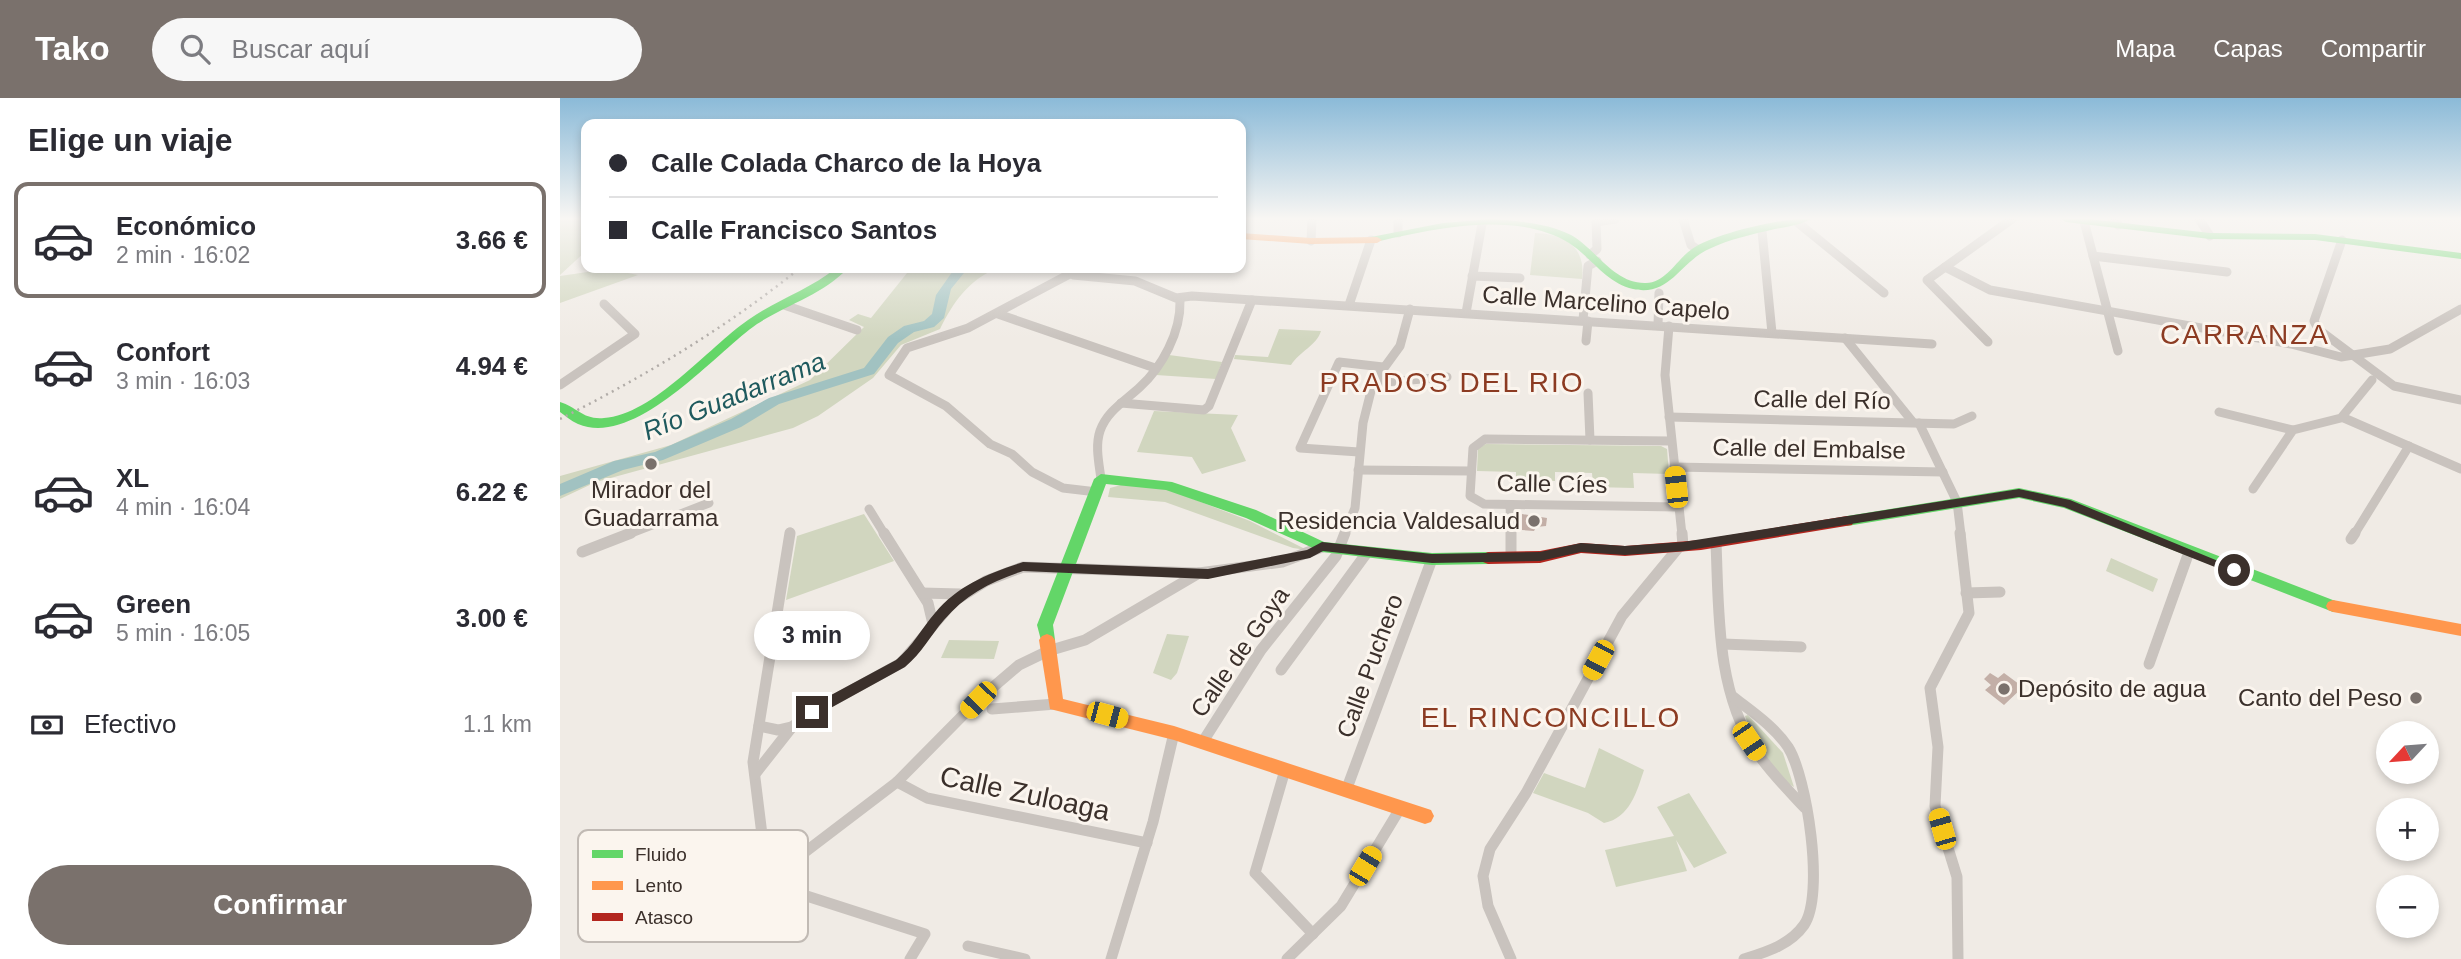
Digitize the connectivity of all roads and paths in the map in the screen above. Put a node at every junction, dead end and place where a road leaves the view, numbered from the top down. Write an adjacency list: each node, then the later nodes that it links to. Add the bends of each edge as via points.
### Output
1 (1374, 259): 25 (street)
2 (1471, 259): 17 (street)
3 (1593, 259): 31 (street, via 1588,265)
4 (1595, 259): 5 (street, via 1624,283 1652,287 1668,279)
5 (1687, 259)
6 (1765, 259): 37 (street)
7 (1840, 259): 20 (street)
8 (1956, 259): 12 (street)
9 (2094, 259): 28 (street)
10 (2120, 259): 13 (street)
11 (2335, 259): 43 (street, via 2314,321 2318,330)
12 (1945, 267): 28 (street, via 1990,290); 40 (street, via 1927,280)
13 (2227, 272)
14 (836, 273): 24 (street, via 819,288)
15 (1076, 273): 16 (street)
16 (1073, 275): 22 (street, Calle Marcelino Capelo, via 1138,281); 30 (street)
17 (1472, 276): 18 (street); 29 (street)
18 (1520, 278)
19 (1659, 293): 33 (street)
20 (1884, 293)
21 (1252, 300): 22 (street, Calle Marcelino Capelo, via 1192,296); 25 (street, Calle Marcelino Capelo); 52 (street, via 1204,410)
22 (1180, 301): 45 (street, via 1182,310)
23 (604, 304): 49 (street, via 635,334)
24 (784, 305): 35 (street); 53 (street, via 747,326 637,412 600,423)
25 (1349, 306): 26 (street, Calle Marcelino Capelo)
26 (1410, 309): 29 (street, Calle Marcelino Capelo); 44 (street, via 1400,346)
27 (2461, 309): 43 (street, via 2390,349)
28 (2108, 311): 42 (street); 43 (street, via 2291,344 2341,358)
29 (1466, 313): 31 (street, Calle Marcelino Capelo)
30 (998, 314): 32 (street); 69 (street, via 907,348 889,375 946,406 1032,472 1063,488)
31 (1585, 321): 33 (street, Calle Marcelino Capelo); 39 (street)
32 (1026, 324): 36 (street); 45 (street)
33 (1658, 325): 34 (street, Calle Marcelino Capelo)
34 (1669, 326): 37 (street, Calle Marcelino Capelo); 55 (street, via 1665,375)
35 (857, 330)
36 (1017, 332)
37 (1772, 333): 38 (street, Calle Marcelino Capelo)
38 (1845, 338): 41 (street, Calle Marcelino Capelo); 58 (street)
39 (1586, 341)
40 (1988, 342)
41 (1932, 344)
42 (2118, 351)
43 (2353, 355): 51 (street, via 2394,386)
44 (1383, 367): 48 (street); 63 (street, via 1339,362 1300,448)
45 (1156, 368): 52 (street)
46 (1447, 377): 48 (street)
47 (2372, 380): 57 (street)
48 (1373, 383): 63 (street, Calle de Goya)
49 (560, 385)
50 (1588, 393): 60 (street)
51 (2460, 400)
52 (1121, 403): 69 (street, via 1111,411 1097,442)
53 (565, 411)
54 (2219, 412): 59 (street)
55 (1669, 416): 58 (street, Calle del Río); 61 (street)
56 (1972, 416): 58 (street, Calle del Río, via 1954,424)
57 (2344, 418): 59 (street); 62 (street)
58 (1915, 422): 68 (street)
59 (2293, 430): 70 (street)
60 (1590, 440): 61 (street, Calle Cíes); 67 (street, Calle Cíes, via 1485,439 1473,448)
61 (1671, 441): 64 (street)
62 (2409, 446): 65 (street); 77 (street)
63 (1359, 452): 66 (street, Calle de Goya)
64 (1674, 467): 68 (street, Calle del Embalse); 74 (street)
65 (2461, 469)
66 (1358, 470): 67 (street); 81 (street, Calle de Goya, via 1355,508)
67 (1470, 471): 73 (street, Calle Cíes, via 1470,496 1475,502)
68 (1943, 472): 71 (street)
69 (1099, 486): 79 (street, via 1167,485 1251,514); 87 (street)
70 (2253, 489)
71 (1957, 502): 78 (street); 83 (street, via 2019,493 2037,495); 91 (street)
72 (709, 503): 82 (street)
73 (1510, 505): 74 (street, Calle Cíes); 85 (street)
74 (1677, 507): 80 (street)
75 (869, 509): 90 (street)
76 (790, 532): 103 (street)
77 (2351, 539)
78 (1716, 543): 80 (street); 95 (street)
79 (1322, 547): 81 (street); 88 (street, via 1310,554)
80 (1681, 547): 85 (street, via 1581,548 1540,557); 124 (street, via 1622,616 1526,793 1490,849 1483,876 1488,906)
81 (1337, 550): 84 (street); 106 (street, Calle de Goya, via 1261,650)
82 (582, 552)
83 (2189, 552): 94 (street, via 2326,605); 98 (street)
84 (1366, 554): 86 (street); 99 (street)
85 (1511, 557): 86 (street)
86 (1432, 558): 110 (street, Calle Puchero)
87 (1066, 568): 88 (street); 92 (street, via 1023,567); 97 (street, via 1045,625)
88 (1199, 573): 97 (street, via 1085,640)
89 (2000, 592): 91 (street)
90 (922, 593): 92 (street); 93 (street)
91 (1966, 593): 126 (street, via 1969,613 1930,688 1938,747 1935,806 1957,877)
92 (961, 594): 93 (street)
93 (933, 624): 104 (street, via 901,663)
94 (2461, 630)
95 (1723, 644): 96 (street); 100 (street, via 1726,683)
96 (1801, 647)
97 (1048, 651): 101 (street); 109 (street, via 1019,665 978,700)
98 (2149, 664)
99 (1281, 670)
100 (1732, 696): 112 (street, via 1749,741); 112 (street, via 1775,731 1787,747 1797,765)
101 (1056, 704): 102 (street); 105 (street)
102 (992, 709)
103 (759, 726): 104 (street); 108 (street)
104 (792, 727): 108 (street)
105 (1174, 733): 106 (street); 115 (street)
106 (1202, 743): 107 (street)
107 (1284, 770): 110 (street); 118 (street, via 1255,873)
108 (755, 774): 114 (street)
109 (897, 782): 115 (street, Calle Zuloaga, via 927,799); 116 (street)
110 (1347, 788): 111 (street)
111 (1401, 807): 113 (street); 118 (street, via 1341,906)
112 (1805, 808): 125 (street, via 1818,886 1812,912 1793,937 1770,953)
113 (1425, 816)
114 (762, 830)
115 (1147, 843): 122 (street)
116 (808, 850)
117 (808, 896): 120 (street, via 925,934)
118 (1313, 934): 123 (street)
119 (968, 946): 121 (street)
120 (910, 959)
121 (1025, 959)
122 (1111, 959)
123 (1287, 959)
124 (1511, 959)
125 (1744, 959)
126 (1958, 959)

